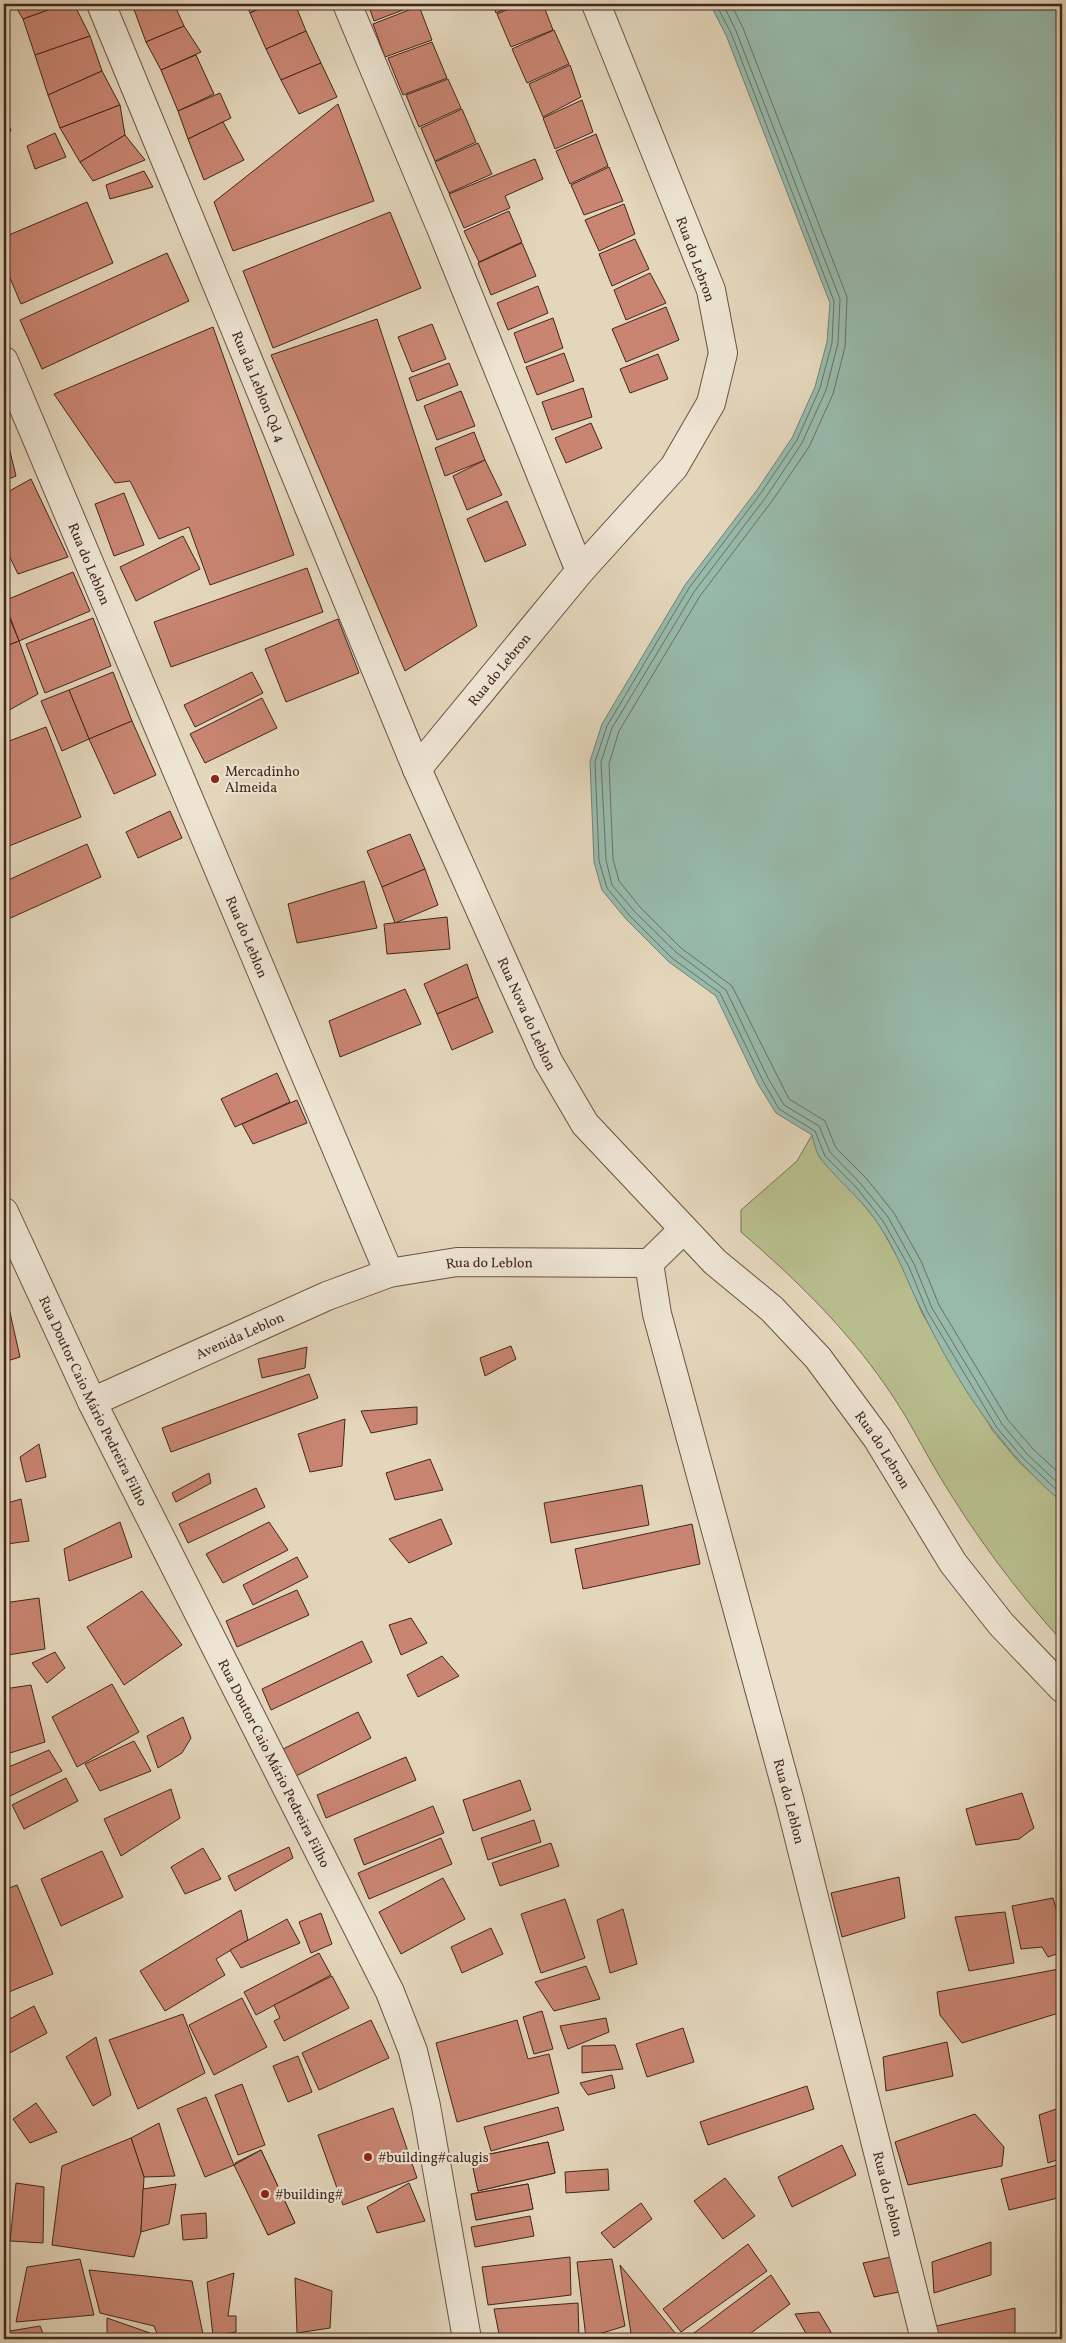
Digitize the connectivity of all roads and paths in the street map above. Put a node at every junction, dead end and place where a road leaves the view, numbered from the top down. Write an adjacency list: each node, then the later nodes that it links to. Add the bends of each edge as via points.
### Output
1 (101, 4): 6 (street, Rua da Leblon Qd 4)
2 (348, 4): 5 (street)
3 (596, 4): 5 (street, Rua do Lebron, via 710,290 723,353 711,403 674,467)
4 (4, 361): 10 (street, Rua do Leblon)
5 (580, 572): 6 (street, Rua do Lebron)
6 (417, 769): 8 (street, Rua Nova do Leblon, via 548,1061 585,1124)
7 (4, 1212): 11 (street, Rua Doutor Caio Mário Pedreira Filho)
8 (683, 1230): 9 (street); 12 (street, Rua do Lebron, via 715,1262 772,1309 818,1358 877,1438 953,1563 1001,1624)
9 (649, 1263): 10 (street, Rua do Leblon, via 456,1262); 14 (street, Rua do Leblon, via 657,1314 790,1802)
10 (389, 1273): 11 (street, Avenida Leblon, via 327,1296)
11 (92, 1402): 13 (street, Rua Doutor Caio Mário Pedreira Filho, via 390,1992 413,2051 426,2106)
12 (1062, 1688)
13 (467, 2339)
14 (926, 2339)

